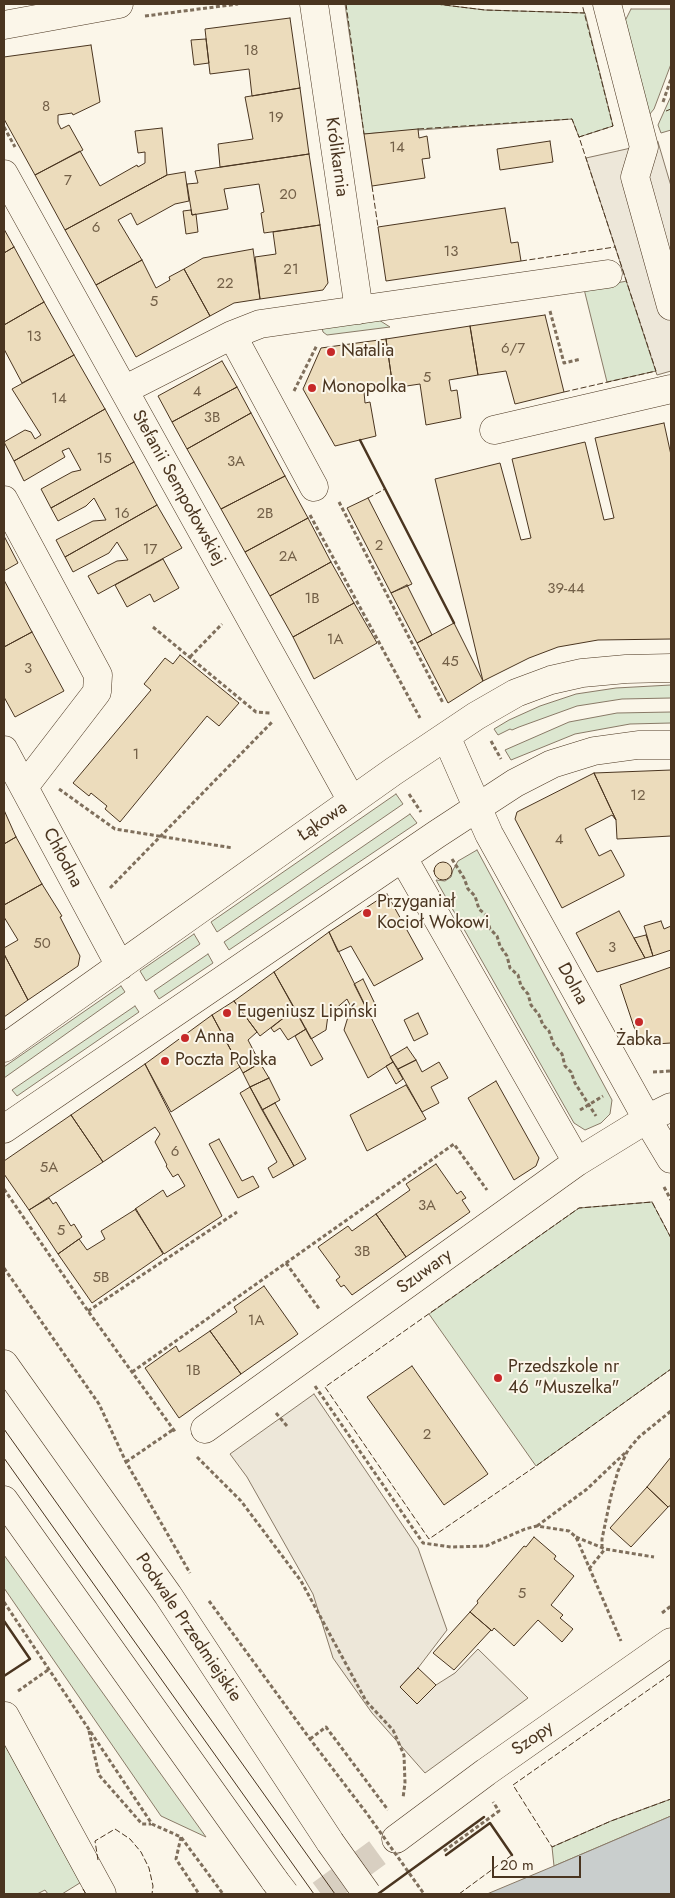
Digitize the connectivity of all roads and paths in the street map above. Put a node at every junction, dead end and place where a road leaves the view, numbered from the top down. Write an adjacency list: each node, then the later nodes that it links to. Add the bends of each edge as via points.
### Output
1 (119, 4): 4 (street)
2 (314, 4): 9 (street, Królikarnia)
3 (607, 4): 8 (street, via 644,147 635,177)
4 (4, 25)
5 (4, 174): 14 (street, Stefanii Sempołowskiej)
6 (608, 274): 9 (street)
7 (549, 306): 12 (path, via 564,363)
8 (671, 306)
9 (359, 310): 10 (street, via 260,324)
10 (232, 335): 14 (street); 17 (street)
11 (319, 341): 15 (path, via 294,391)
12 (581, 359)
13 (671, 389): 16 (street)
14 (124, 390): 34 (street, Stefanii Sempołowskiej)
15 (298, 399)
16 (494, 430)
17 (318, 497): 25 (path); 26 (path)
18 (4, 500): 32 (street, via 98,675 97,692)
19 (227, 618): 21 (path)
20 (153, 627): 21 (path)
21 (190, 656): 23 (path, via 256,712)
22 (671, 668): 26 (street, Łąkowa, via 582,673 551,680)
23 (273, 713)
24 (274, 720): 37 (path)
25 (421, 722)
26 (447, 724): 31 (street, Łąkowa); 35 (street, Dolna)
27 (487, 735): 30 (path)
28 (671, 745): 35 (street, via 638,745 594,752 552,764)
29 (4, 750): 32 (street, Chłodna)
30 (504, 764)
31 (394, 771): 34 (street, Łąkowa); 36 (path)
32 (24, 787): 41 (street, Chłodna)
33 (58, 789): 37 (path, via 115,829)
34 (352, 801): 41 (street, Łąkowa)
35 (477, 807): 36 (street); 46 (street, Dolna)
36 (437, 834): 39 (street); 48 (path, via 475,896 479,909 507,956 510,968 518,976 531,1005 562,1054 565,1066)
37 (160, 836): 38 (path); 40 (path)
38 (235, 849)
39 (402, 858): 47 (street); 50 (street)
40 (108, 890)
41 (120, 966): 42 (street, Łąkowa)
42 (4, 1048)
43 (671, 1071): 44 (path)
44 (644, 1072)
45 (671, 1107): 46 (street, Szuwary)
46 (647, 1119): 48 (street, Szuwary); 49 (street, Dolna)
47 (4, 1129)
48 (611, 1141): 50 (street, Szuwary)
49 (671, 1159)
50 (577, 1162): 58 (street, Szuwary)
51 (4, 1189): 56 (path)
52 (490, 1195): 54 (path, via 454,1144)
53 (237, 1212): 56 (path)
54 (286, 1263): 57 (path); 60 (path)
55 (4, 1268): 67 (path, via 99,1404)
56 (88, 1310): 60 (path)
57 (322, 1314)
58 (298, 1362): 62 (street, Szuwary); 69 (path, via 423,1543 450,1547 486,1546)
59 (4, 1364): 94 (street, Podwale Przedmiejskie, bridge, via 168,1595)
60 (132, 1372): 63 (path)
61 (671, 1410): 65 (path)
62 (205, 1429)
63 (174, 1430): 64 (path); 67 (path)
64 (179, 1436)
65 (628, 1450): 69 (path, via 587,1489); 71 (path, via 611,1496 602,1539)
66 (196, 1456): 85 (path, via 242,1501 301,1581 366,1700 393,1730 404,1755)
67 (126, 1462): 74 (path)
68 (4, 1500): 90 (street)
69 (537, 1526): 70 (path, via 569,1531)
70 (576, 1537): 71 (path); 73 (path)
71 (604, 1549): 72 (path); 73 (path)
72 (654, 1557)
73 (589, 1569): 77 (path)
74 (192, 1575)
75 (208, 1598): 83 (path)
76 (4, 1602): 79 (path)
77 (621, 1642)
78 (671, 1642): 87 (street, Szopy, via 486,1772)
79 (48, 1670): 80 (path); 82 (path)
80 (32, 1681)
81 (4, 1717): 91 (street)
82 (89, 1730): 86 (path); 86 (path, via 99,1775 142,1824)
83 (310, 1739): 87 (path, via 326,1727); 95 (path, bridge)
84 (489, 1798): 89 (path, via 499,1811)
85 (402, 1806)
86 (152, 1824): 88 (path)
87 (393, 1826)
88 (181, 1837): 92 (path, via 176,1860); 93 (path)
89 (444, 1851)
90 (280, 1888)
91 (102, 1894)
92 (199, 1894)
93 (223, 1894)
94 (367, 1894)
95 (424, 1894)

